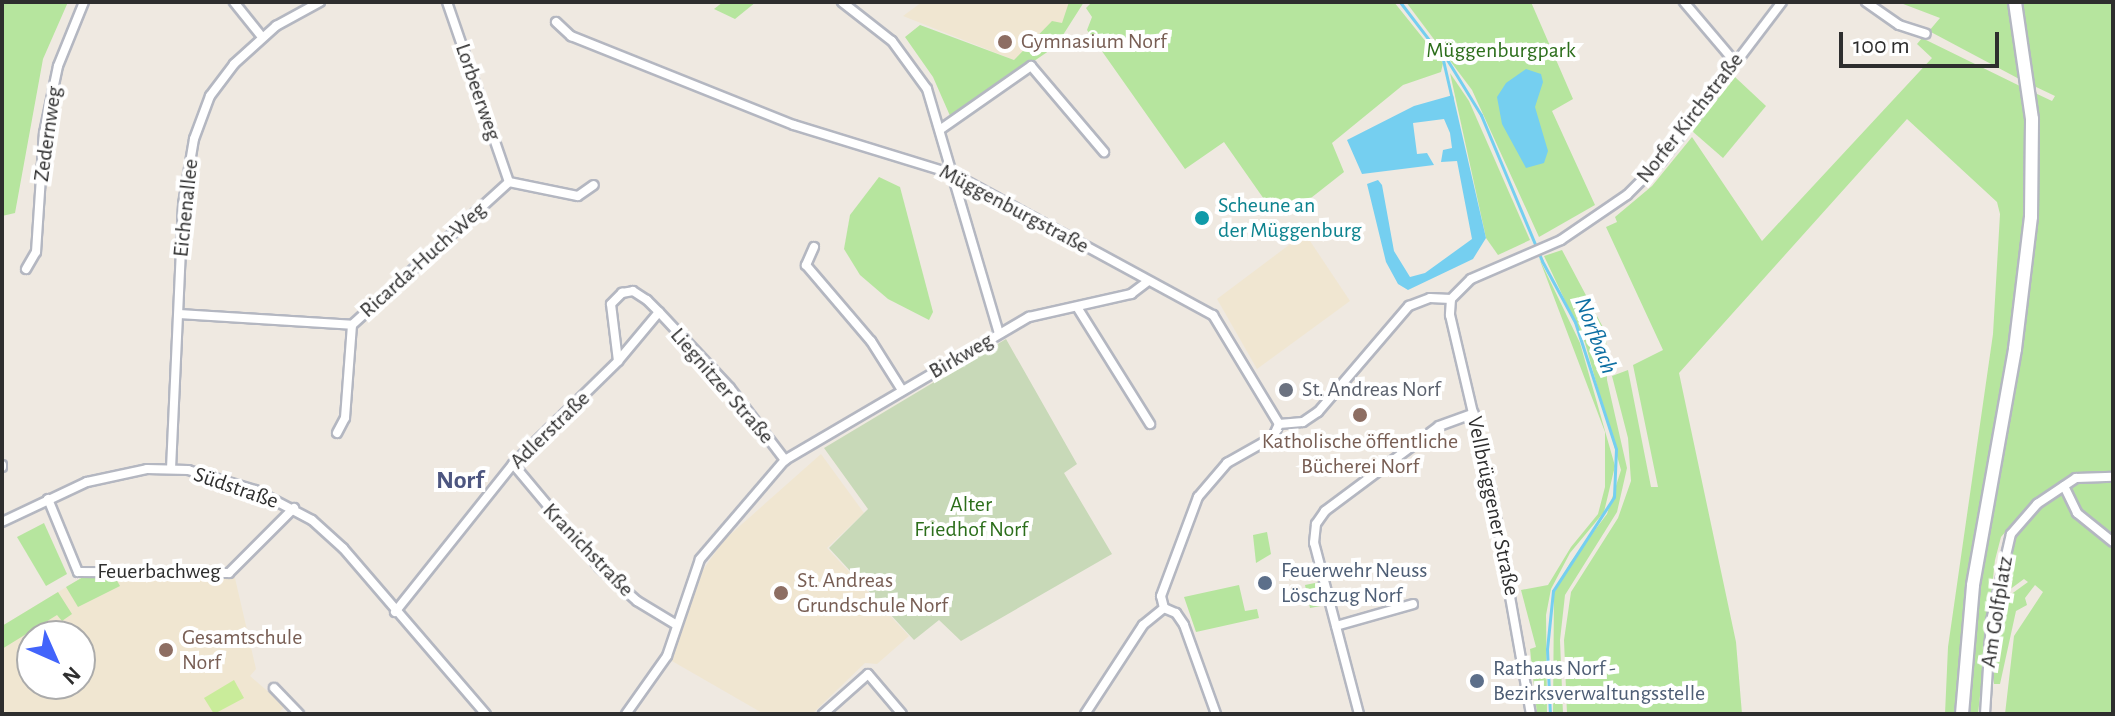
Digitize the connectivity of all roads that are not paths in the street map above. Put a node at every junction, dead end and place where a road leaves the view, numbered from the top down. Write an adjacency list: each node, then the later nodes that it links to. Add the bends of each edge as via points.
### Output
1 (84, 2): 20 (street, Zedernweg, via 58,66 44,133 36,252)
2 (234, 2): 12 (street)
3 (320, 2): 12 (street, Eichenallee)
4 (447, 2): 17 (street, Lorbeerweg)
5 (842, 2): 14 (street, via 903,53 927,89)
6 (1684, 2): 13 (street)
7 (1782, 2): 13 (street, Norfer Kirchstraße)
8 (1866, 2): 11 (street, via 1899,25)
9 (2015, 2): 58 (main road, via 2032,119 2031,217 2015,349 1973,585)
10 (556, 22): 16 (street, Müggenburgstraße, via 571,36 782,120)
11 (1926, 34)
12 (262, 37): 25 (street, Eichenallee, via 222,79 194,139 183,204)
13 (1734, 61): 22 (street, Norfer Kirchstraße, via 1648,175 1599,217 1471,279)
14 (941, 129): 15 (street, via 1031,66); 16 (street)
15 (1104, 152)
16 (953, 174): 21 (street, Müggenburgstraße); 27 (street)
17 (509, 182): 18 (street, via 578,196); 26 (street, Ricarda-Huch-Weg)
18 (594, 185)
19 (814, 247): 29 (street, via 806,265 871,341)
20 (26, 269)
21 (1148, 281): 23 (street, Birkweg, via 1131,294); 32 (street, Müggenburgstraße, via 1219,321)
22 (1451, 299): 30 (street, Vellbrüggener Straße, via 1451,321); 32 (street, via 1430,298 1409,306 1318,412 1303,422)
23 (1077, 307): 27 (street, Birkweg, via 1029,317); 31 (street)
24 (659, 312): 28 (street, Liegnitzer Straße); 28 (street, Liegnitzer Straße, via 633,291 613,300 610,313); 34 (street, Liegnitzer Straße, via 730,388)
25 (179, 314): 26 (street); 36 (street, Eichenallee)
26 (352, 325): 33 (street, Ricarda-Huch-Weg, via 345,418)
27 (999, 334): 29 (street, Birkweg)
28 (618, 361): 35 (street, Adlerstraße)
29 (902, 390): 34 (street, Birkweg)
30 (1474, 413): 47 (street, via 1439,426 1321,515 1314,543); 57 (street, Vellbrüggener Straße)
31 (1150, 424)
32 (1279, 424): 44 (street, via 1273,437 1227,463 1198,497 1161,596)
33 (337, 433)
34 (785, 460): 46 (street, Birkweg, via 700,559)
35 (513, 464): 45 (street, Adlerstraße); 46 (street, Kranichstraße, via 599,567 637,601)
36 (171, 469): 39 (street, Südstraße, via 118,474); 40 (street, Südstraße, via 252,488)
37 (2113, 477): 38 (street, Am Golfplatz, via 2084,475)
38 (2064, 486): 42 (street, via 2077,513); 59 (street, Am Golfplatz, via 2024,518 2008,542 1991,621)
39 (48, 499): 40 (street, Feuerbachweg, via 78,572 229,573); 41 (street, Südstraße)
40 (294, 508): 45 (street, Südstraße, via 343,548)
41 (2, 522)
42 (2113, 542)
43 (1413, 604): 47 (street)
44 (1169, 610): 54 (street, via 1146,621); 55 (street, via 1184,625)
45 (395, 612): 50 (street, Südstraße)
46 (675, 624): 51 (street, Birkweg, via 667,656)
47 (1336, 626): 56 (street)
48 (274, 688): 49 (street)
49 (299, 714)
50 (486, 714)
51 (626, 714)
52 (823, 714): 53 (street, via 868,674)
53 (902, 714)
54 (1085, 714)
55 (1216, 714)
56 (1359, 714)
57 (1531, 714)
58 (1962, 714)
59 (1985, 714)

